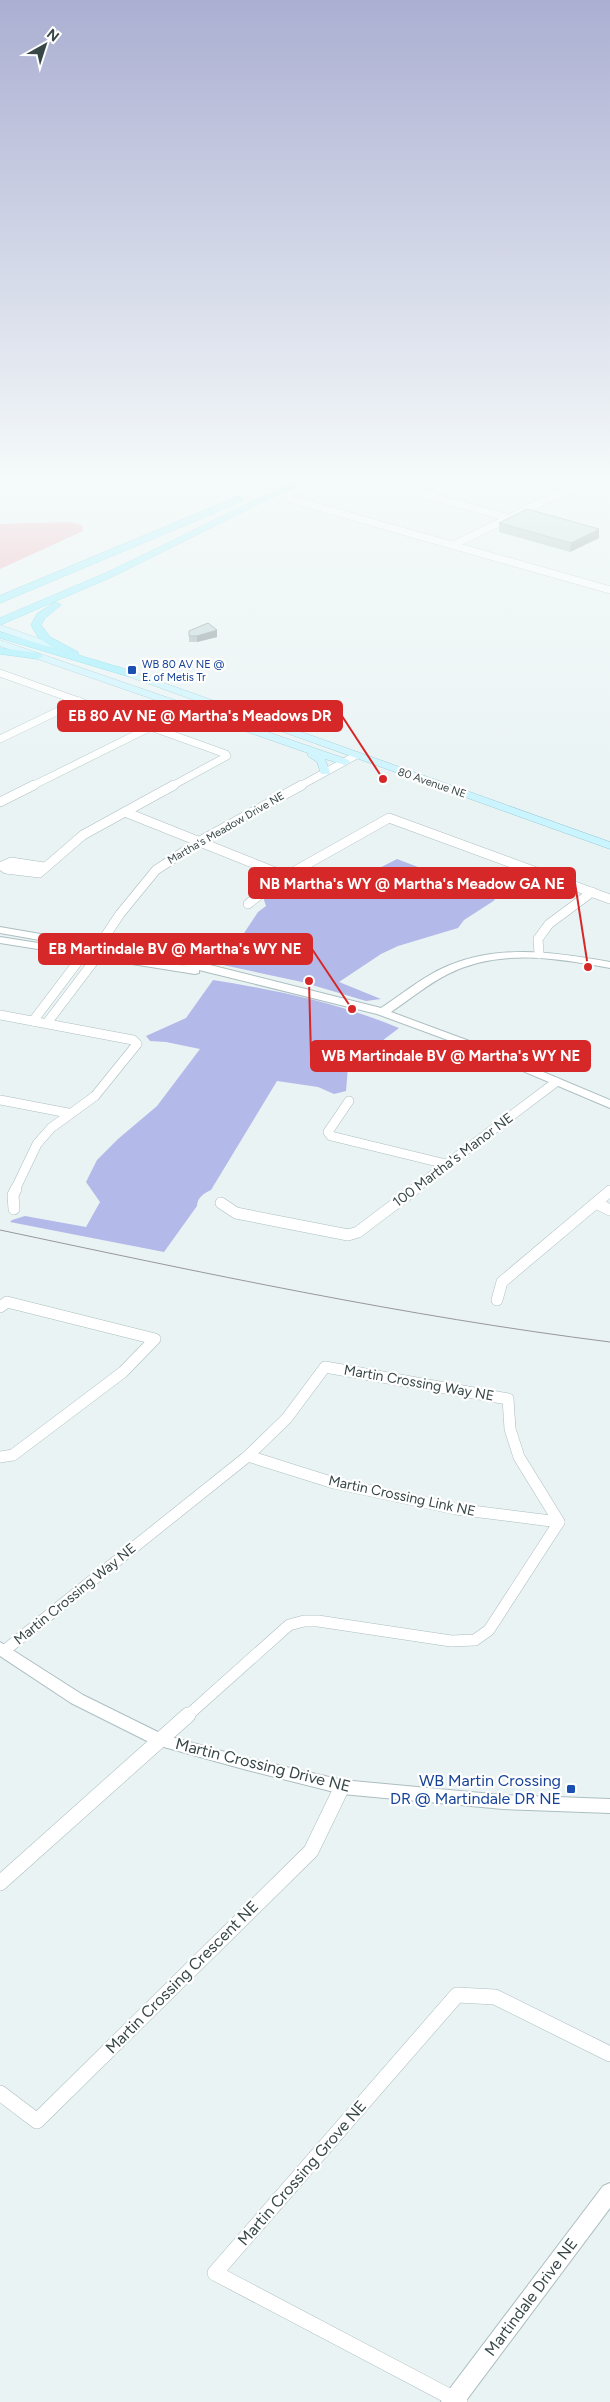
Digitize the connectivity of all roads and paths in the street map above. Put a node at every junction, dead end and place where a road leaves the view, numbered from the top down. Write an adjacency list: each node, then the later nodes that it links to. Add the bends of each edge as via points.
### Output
1 (28, 588): 5 (main road)
2 (45, 588): 6 (main road)
3 (78, 588): 7 (main road)
4 (91, 588): 12 (main road, via 59,603 41,616 36,625 45,639)
5 (0, 600)
6 (0, 611)
7 (0, 622)
8 (0, 628): 12 (main road, 80 Avenue NE)
9 (0, 635): 15 (main road)
10 (0, 643): 13 (main road, 80 Avenue NE)
11 (0, 651): 13 (main road)
12 (74, 654): 15 (main road, 80 Avenue NE)
13 (38, 656): 19 (main road, 80 Avenue NE)
14 (0, 673): 16 (street)
15 (131, 674): 20 (main road, 80 Avenue NE)
16 (79, 701): 17 (street); 18 (street)
17 (150, 727): 23 (street); 24 (street, via 228,756)
18 (0, 739)
19 (286, 742): 21 (main road, 80 Avenue NE); 22 (main road, via 322,761)
20 (355, 756): 21 (street, Martha's Meadow Drive NE); 26 (main road, 80 Avenue NE)
21 (344, 762): 22 (street, Martha's Meadow Drive NE); 27 (main road, 80 Avenue NE)
22 (325, 772): 25 (street, Martha's Meadow Drive NE)
23 (0, 802)
24 (124, 812): 25 (street); 28 (street, via 83,835)
25 (200, 841): 29 (street); 35 (street, Martha's Meadow Drive NE, via 156,870 120,914)
26 (610, 846)
27 (610, 856)
28 (44, 867)
29 (285, 876): 30 (street, via 390,818); 32 (street, via 257,894)
30 (592, 892): 31 (street); 36 (street, via 550,924 538,939)
31 (610, 899)
32 (248, 904)
33 (0, 930): 35 (street)
34 (0, 940): 37 (street)
35 (97, 952): 37 (street); 39 (street, via 186,971 214,971 310,991); 42 (street, Martha's Meadow Drive NE)
36 (539, 954): 38 (street); 39 (street, via 486,958 448,969)
37 (83, 955): 41 (street)
38 (610, 965)
39 (383, 1012): 43 (street)
40 (0, 1015): 41 (street)
41 (33, 1021): 42 (street)
42 (47, 1023): 47 (street, via 133,1040 137,1044 95,1096)
43 (556, 1082): 46 (street); 48 (street, 100 Martha's Manor NE)
44 (0, 1100): 47 (street)
45 (350, 1101): 48 (street, via 328,1132 331,1136)
46 (610, 1104)
47 (68, 1114): 52 (street, via 37,1144 13,1195)
48 (446, 1164): 50 (street, 100 Martha's Manor NE, via 358,1232 348,1234 236,1212)
49 (610, 1192): 51 (street)
50 (221, 1203)
51 (596, 1204): 53 (street); 54 (street, via 502,1282)
52 (14, 1208)
53 (610, 1210)
54 (497, 1300)
55 (0, 1307): 57 (street, via 7,1302 155,1339 123,1372 13,1456)
56 (248, 1456): 58 (street, Martin Crossing Link NE, via 353,1487 456,1509); 58 (street, Martin Crossing Way NE, via 287,1418 324,1367 508,1399 510,1429 519,1457); 59 (street, Martin Crossing Way NE)
57 (0, 1457)
58 (559, 1522): 60 (street, via 486,1634 473,1641 435,1639 311,1619 299,1620 289,1625)
59 (2, 1650): 60 (street, Martin Crossing Drive NE, via 77,1699)
60 (159, 1740): 61 (street, Martin Crossing Drive NE); 63 (street)
61 (342, 1787): 62 (street, Martin Crossing Drive NE, via 503,1802); 65 (street, Martin Crossing Crescent NE, via 311,1851 36,2121)
62 (610, 1806)
63 (0, 1883)
64 (610, 2054): 67 (street, Martin Crossing Grove NE, via 495,1997 457,1995 215,2273)
65 (0, 2093)
66 (610, 2192): 67 (street, Martindale Drive NE)
67 (456, 2401)

